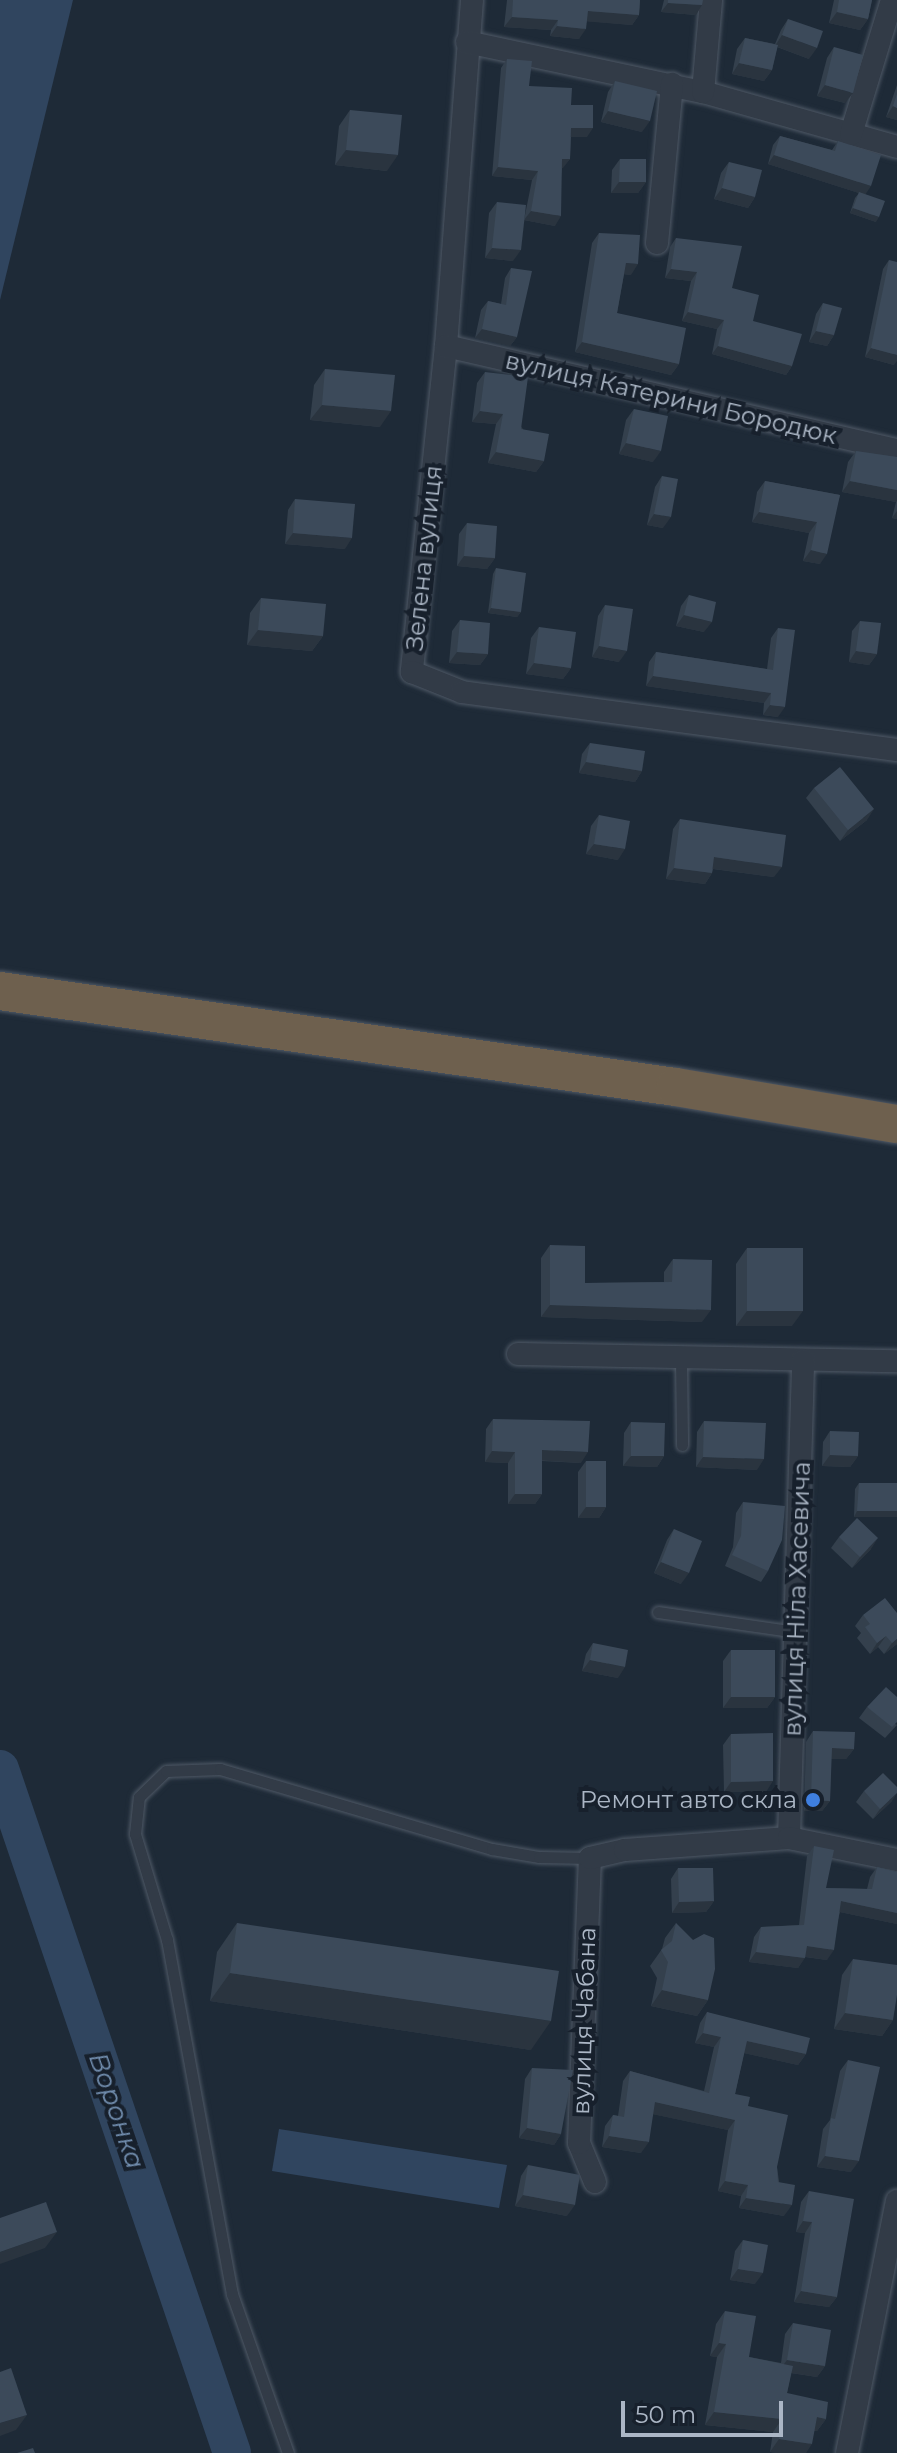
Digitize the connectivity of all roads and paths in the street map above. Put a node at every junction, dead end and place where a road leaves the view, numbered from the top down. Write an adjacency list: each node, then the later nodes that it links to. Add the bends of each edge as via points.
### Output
1 (472, 0): 4 (street, Зелена вулиця)
2 (711, 0): 6 (street)
3 (892, 0): 7 (street)
4 (467, 42): 5 (street); 10 (street, Зелена вулиця)
5 (672, 84): 6 (street); 9 (street)
6 (703, 92): 7 (street)
7 (851, 134): 8 (street)
8 (897, 147)
9 (657, 243)
10 (446, 346): 11 (street, вулиця Катерини Бородюк); 12 (street, Зелена вулиця, via 412,672 462,692)
11 (897, 450)
12 (897, 750)
13 (0, 991): 14 (highway, via 660,1084)
14 (897, 1124)
15 (518, 1354): 16 (street)
16 (681, 1358): 17 (street); 19 (lane)
17 (803, 1360): 18 (street); 21 (street, вулиця Ніла Хасевича)
18 (897, 1361)
19 (682, 1445)
20 (658, 1612): 21 (lane)
21 (797, 1632): 22 (street, вулиця Ніла Хасевича)
22 (789, 1838): 23 (street, via 625,1850); 24 (street)
23 (590, 1858): 25 (street, вулиця Чабана, via 579,2143); 27 (lane, via 492,1849 220,1769 166,1771 139,1797 135,1834 167,1940 232,2294)
24 (897, 1860)
25 (595, 2182)
26 (897, 2201): 28 (street)
27 (288, 2453)
28 (847, 2453)

